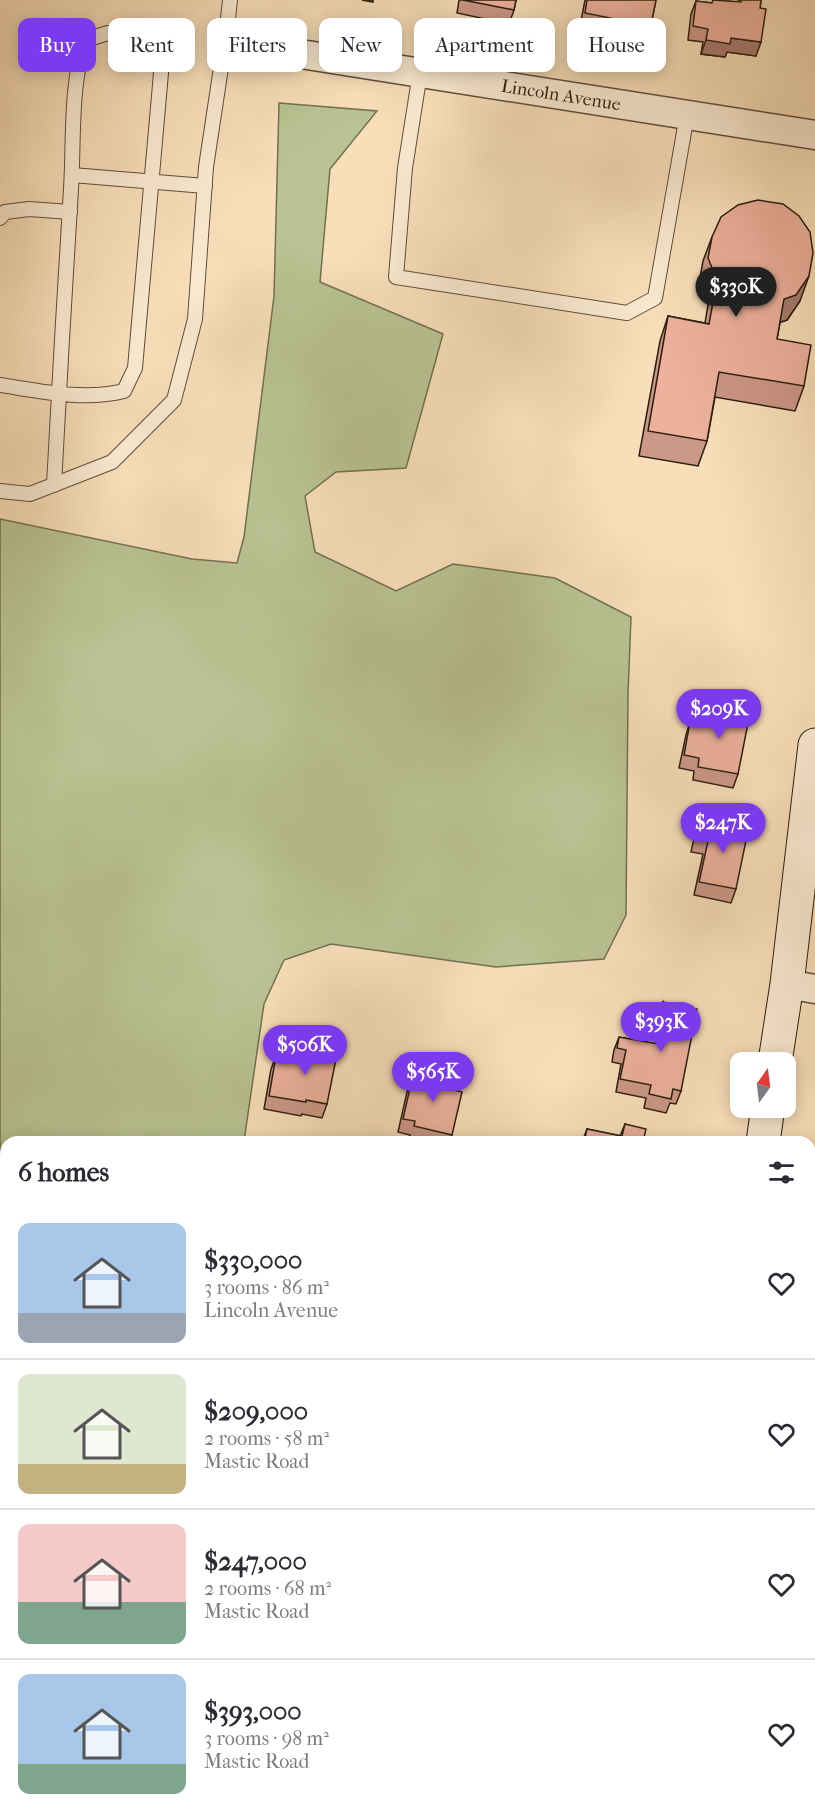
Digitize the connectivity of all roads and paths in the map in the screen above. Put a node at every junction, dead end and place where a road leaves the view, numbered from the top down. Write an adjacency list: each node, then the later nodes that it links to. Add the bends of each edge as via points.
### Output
1 (230, 0): 2 (lane)
2 (227, 18)
3 (307, 55): 5 (street, Lincoln Avenue)
4 (220, 72): 10 (lane)
5 (420, 73): 6 (street, Lincoln Avenue); 6 (lane, via 405,168 396,277 627,314 655,298)
6 (687, 115): 7 (street, Lincoln Avenue)
7 (815, 135)
8 (72, 175): 9 (lane); 9 (lane, via 78,64 85,40 108,33 138,33 156,49 160,73); 11 (lane)
9 (151, 182): 10 (lane); 14 (lane, via 135,368 124,391 106,395)
10 (205, 186): 15 (lane, via 195,319 174,400 112,462)
11 (69, 212): 12 (lane, via 29,209 5,212); 14 (lane)
12 (0, 218)
13 (0, 385): 14 (lane)
14 (59, 393): 15 (lane)
15 (54, 485): 16 (lane, via 30,494)
16 (0, 491)
17 (815, 745): 18 (main road)
18 (801, 987): 19 (main road)
19 (778, 1052)
20 (766, 1118): 21 (main road)
21 (764, 1136)

